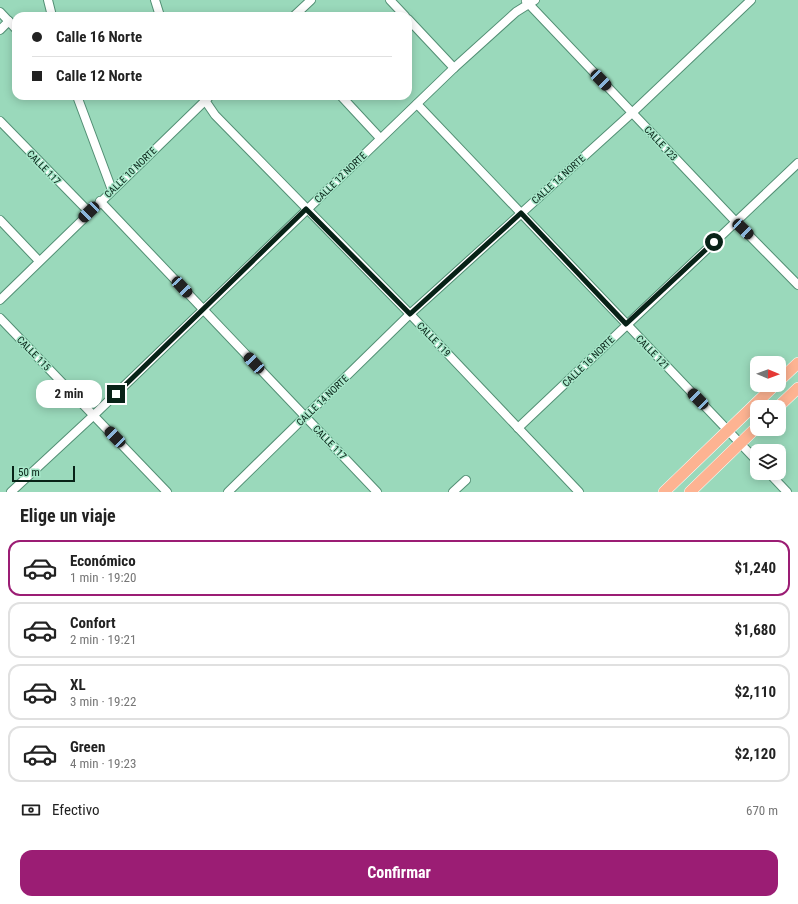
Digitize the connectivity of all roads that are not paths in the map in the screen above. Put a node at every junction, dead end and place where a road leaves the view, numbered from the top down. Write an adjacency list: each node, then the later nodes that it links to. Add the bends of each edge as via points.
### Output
1 (48, 0): 8 (street)
2 (155, 0): 9 (street)
3 (311, 0): 10 (street)
4 (390, 0): 11 (street)
5 (751, 0): 22 (street, CALLE 14 NORTE)
6 (529, 1): 16 (street, CALLE 12 NORTE); 22 (street, CALLE 123)
7 (0, 12): 12 (street)
8 (51, 12)
9 (159, 12)
10 (298, 12)
11 (401, 12)
12 (9, 21): 14 (street); 15 (street)
13 (412, 23): 16 (street)
14 (12, 24)
15 (0, 30)
16 (454, 68): 21 (street, CALLE 12 NORTE)
17 (78, 100): 26 (street)
18 (203, 100): 26 (street, CALLE 10 NORTE)
19 (208, 100): 28 (street, CALLE 119, via 215,115)
20 (345, 100): 24 (street)
21 (417, 104): 24 (street, CALLE 12 NORTE); 30 (street, CALLE 121)
22 (633, 112): 30 (street, CALLE 14 NORTE); 32 (street, CALLE 123)
23 (0, 121): 29 (street, CALLE 117)
24 (380, 138): 28 (street, CALLE 12 NORTE)
25 (798, 163): 32 (street, CALLE 16 NORTE)
26 (112, 190): 27 (street, CALLE 10 NORTE)
27 (100, 201): 29 (street, CALLE 10 NORTE); 36 (street, CALLE 117)
28 (306, 209): 36 (street, CALLE 12 NORTE); 37 (street, CALLE 119)
29 (89, 212): 33 (street, CALLE 10 NORTE)
30 (521, 213): 37 (street, CALLE 14 NORTE); 39 (street, CALLE 121)
31 (0, 220): 33 (street)
32 (736, 222): 34 (street, CALLE 123); 39 (street, CALLE 16 NORTE)
33 (39, 261): 35 (street, CALLE 10 NORTE)
34 (798, 285)
35 (0, 300)
36 (203, 309): 45 (street, CALLE 12 NORTE); 46 (street, CALLE 117)
37 (410, 314): 46 (street, CALLE 14 NORTE); 47 (street, CALLE 119)
38 (0, 318): 45 (street, CALLE 115)
39 (626, 324): 47 (street, CALLE 16 NORTE); 48 (street, CALLE 121)
40 (798, 363): 41 (main road)
41 (786, 374)
42 (798, 388): 44 (main road)
43 (768, 392): 48 (main road)
44 (785, 400)
45 (94, 415): 54 (street, CALLE 12 NORTE); 55 (street, CALLE 115)
46 (305, 416): 56 (street, CALLE 14 NORTE); 57 (street, CALLE 117)
47 (518, 428): 59 (street, CALLE 119)
48 (729, 431): 50 (street, CALLE 121); 60 (main road)
49 (750, 434): 50 (main road)
50 (740, 443): 51 (street, CALLE 121); 61 (main road)
51 (750, 454)
52 (466, 480): 58 (street)
53 (776, 480): 62 (street)
54 (11, 492)
55 (167, 492)
56 (228, 492)
57 (377, 492)
58 (453, 492)
59 (579, 492)
60 (664, 492)
61 (690, 492)
62 (787, 492)

